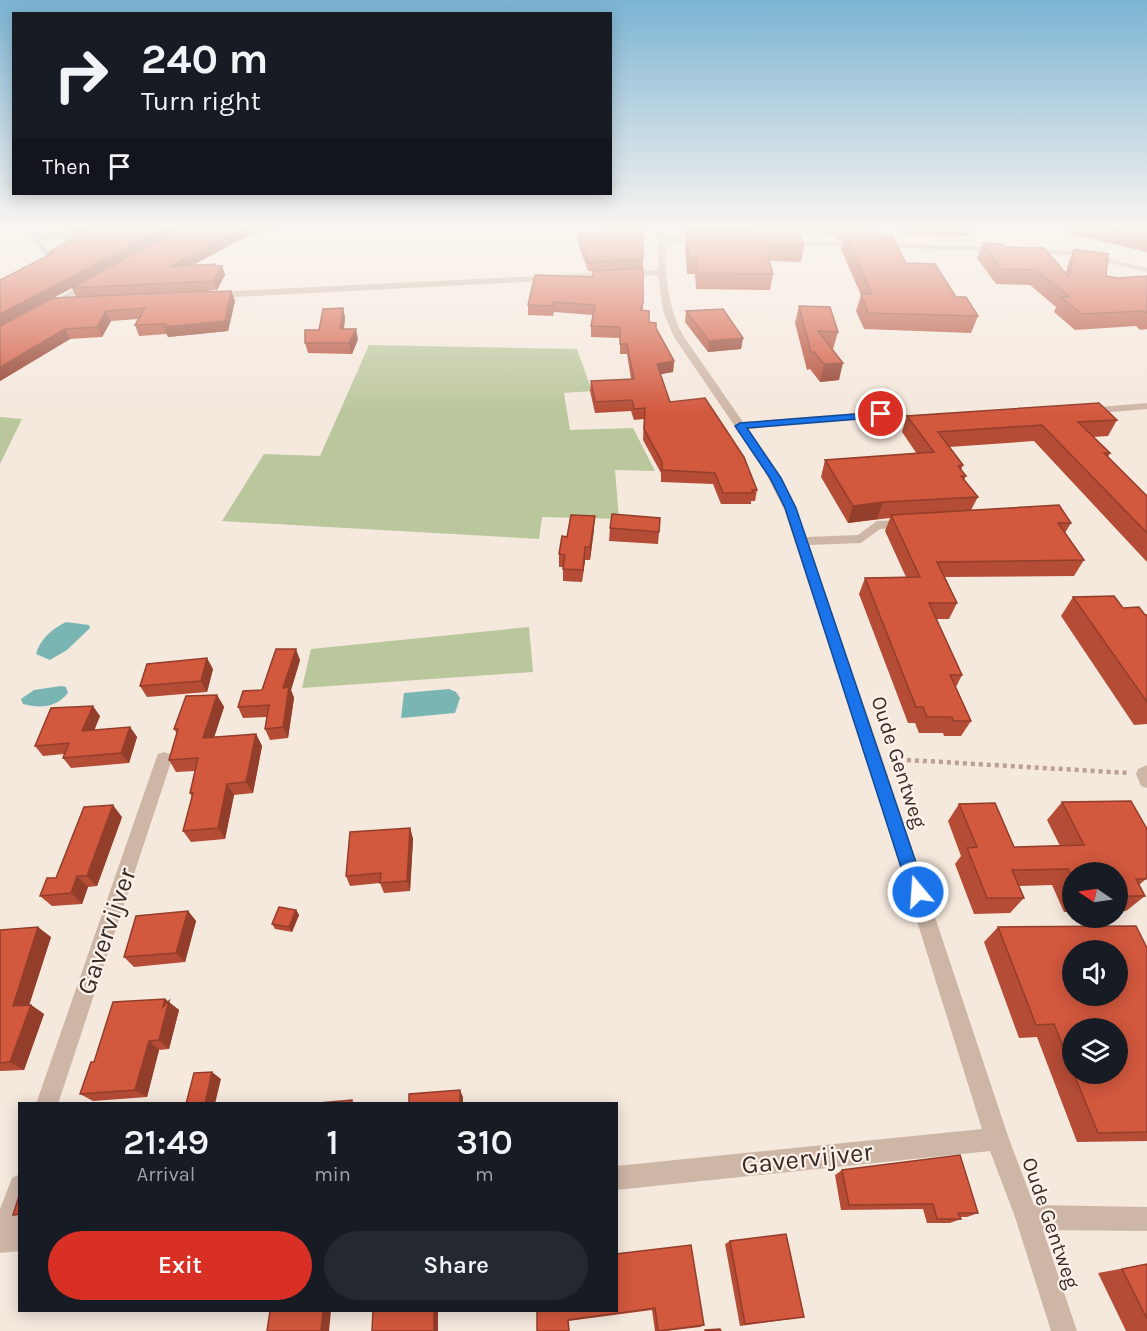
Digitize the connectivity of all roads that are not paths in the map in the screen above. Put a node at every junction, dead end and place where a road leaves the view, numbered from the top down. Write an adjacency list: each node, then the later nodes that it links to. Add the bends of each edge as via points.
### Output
1 (78, 290): 6 (street)
2 (306, 290): 4 (street)
3 (663, 290): 11 (street, Oude Gentweg, via 664,305 674,328)
4 (210, 295)
5 (79, 302): 6 (street)
6 (55, 303): 7 (street)
7 (37, 313)
8 (1147, 406): 9 (street)
9 (1077, 412)
10 (933, 420): 11 (street, via 881,414)
11 (740, 426): 13 (street, Oude Gentweg, via 783,493)
12 (925, 522): 13 (street, via 877,525 861,539)
13 (801, 541): 16 (street, Oude Gentweg)
14 (164, 759): 15 (street, Gavervijver)
15 (48, 1102)
16 (998, 1139): 17 (street, Gavervijver); 19 (street, Oude Gentweg)
17 (618, 1178)
18 (18, 1194): 21 (street)
19 (1027, 1217): 20 (street); 22 (street, Oude Gentweg)
20 (1147, 1219)
21 (7, 1240)
22 (1064, 1331)

